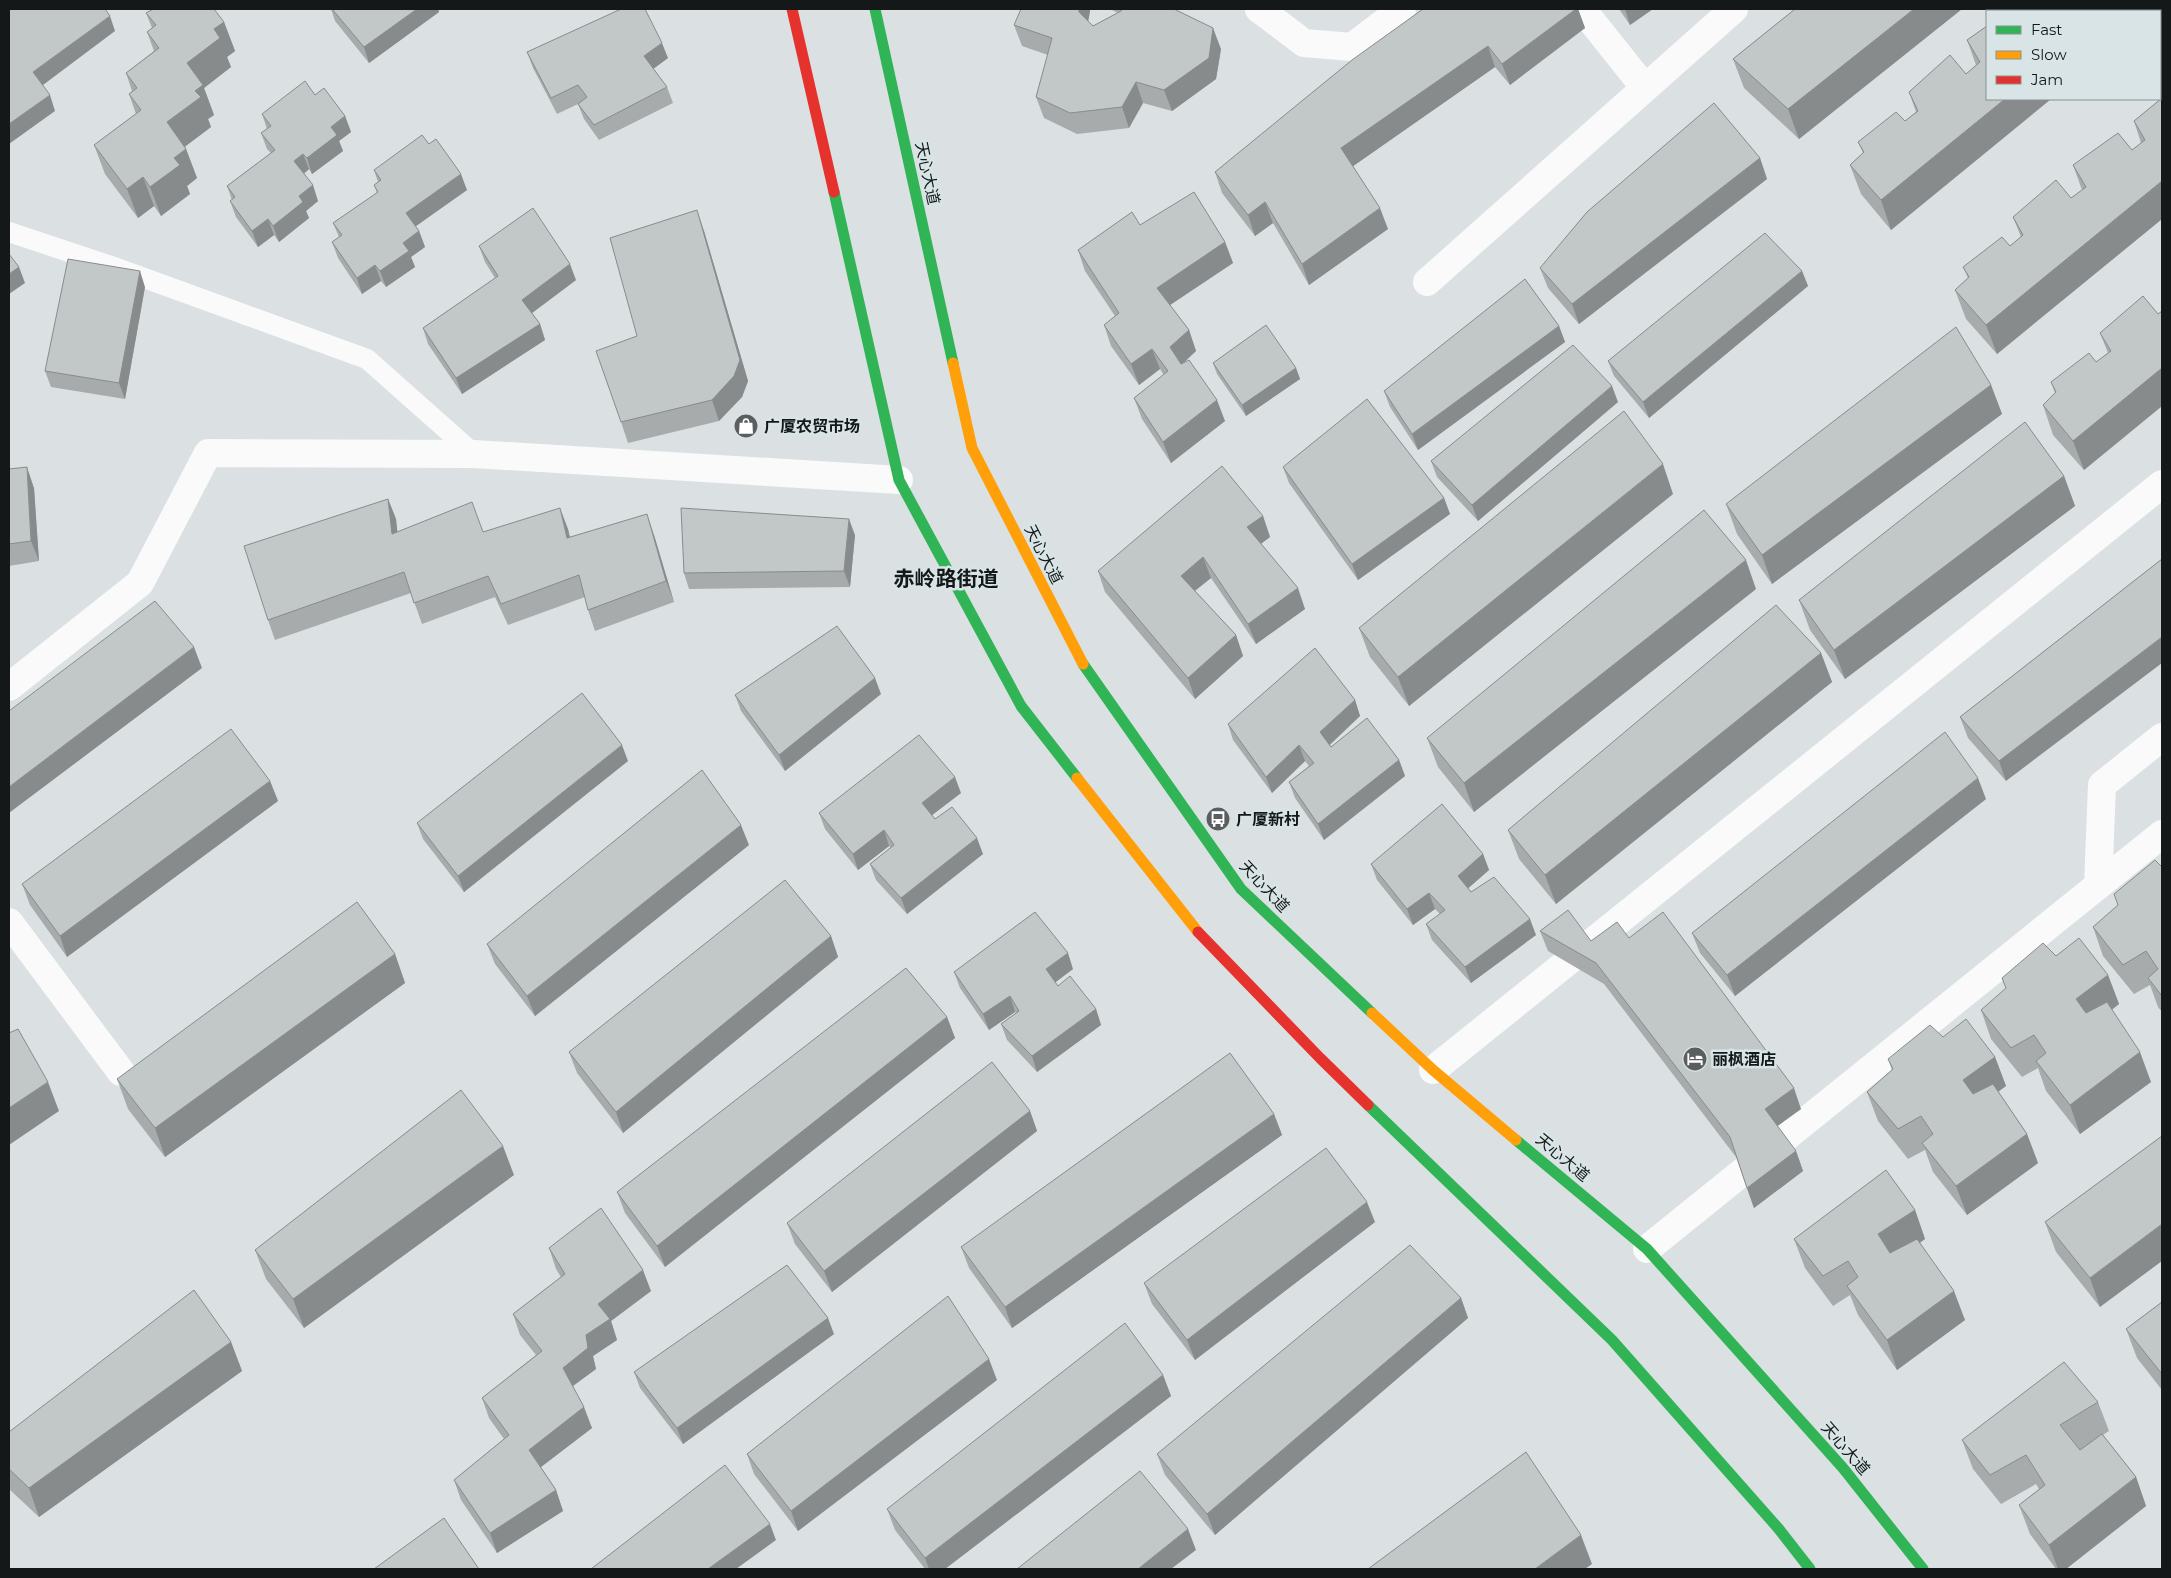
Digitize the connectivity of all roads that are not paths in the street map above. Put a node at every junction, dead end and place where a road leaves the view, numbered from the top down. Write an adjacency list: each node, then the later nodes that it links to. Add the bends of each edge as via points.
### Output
1 (792, 9): 11 (main road)
2 (875, 9): 18 (main road, 天心大道, via 972,448 1083,665 1242,889)
3 (1259, 9): 4 (street, via 1304,43 1352,47)
4 (1402, 9)
5 (1582, 9): 7 (street)
6 (1734, 9): 7 (street)
7 (1644, 88): 9 (street)
8 (9, 232): 10 (lane, via 367,359)
9 (1428, 282)
10 (474, 454): 11 (street); 13 (street, via 208,453 140,583)
11 (899, 480): 21 (main road, via 1020,706 1197,931 1320,1058 1612,1340 1778,1528)
12 (2162, 484): 18 (street)
13 (9, 688)
14 (2162, 737): 16 (street, via 2102,785)
15 (2162, 834): 16 (street)
16 (2098, 886): 20 (street)
17 (9, 922): 19 (street)
18 (1433, 1070): 20 (main road, 天心大道)
19 (121, 1072)
20 (1647, 1249): 22 (main road, 天心大道, via 1842,1468)
21 (1810, 1569)
22 (1923, 1569)

